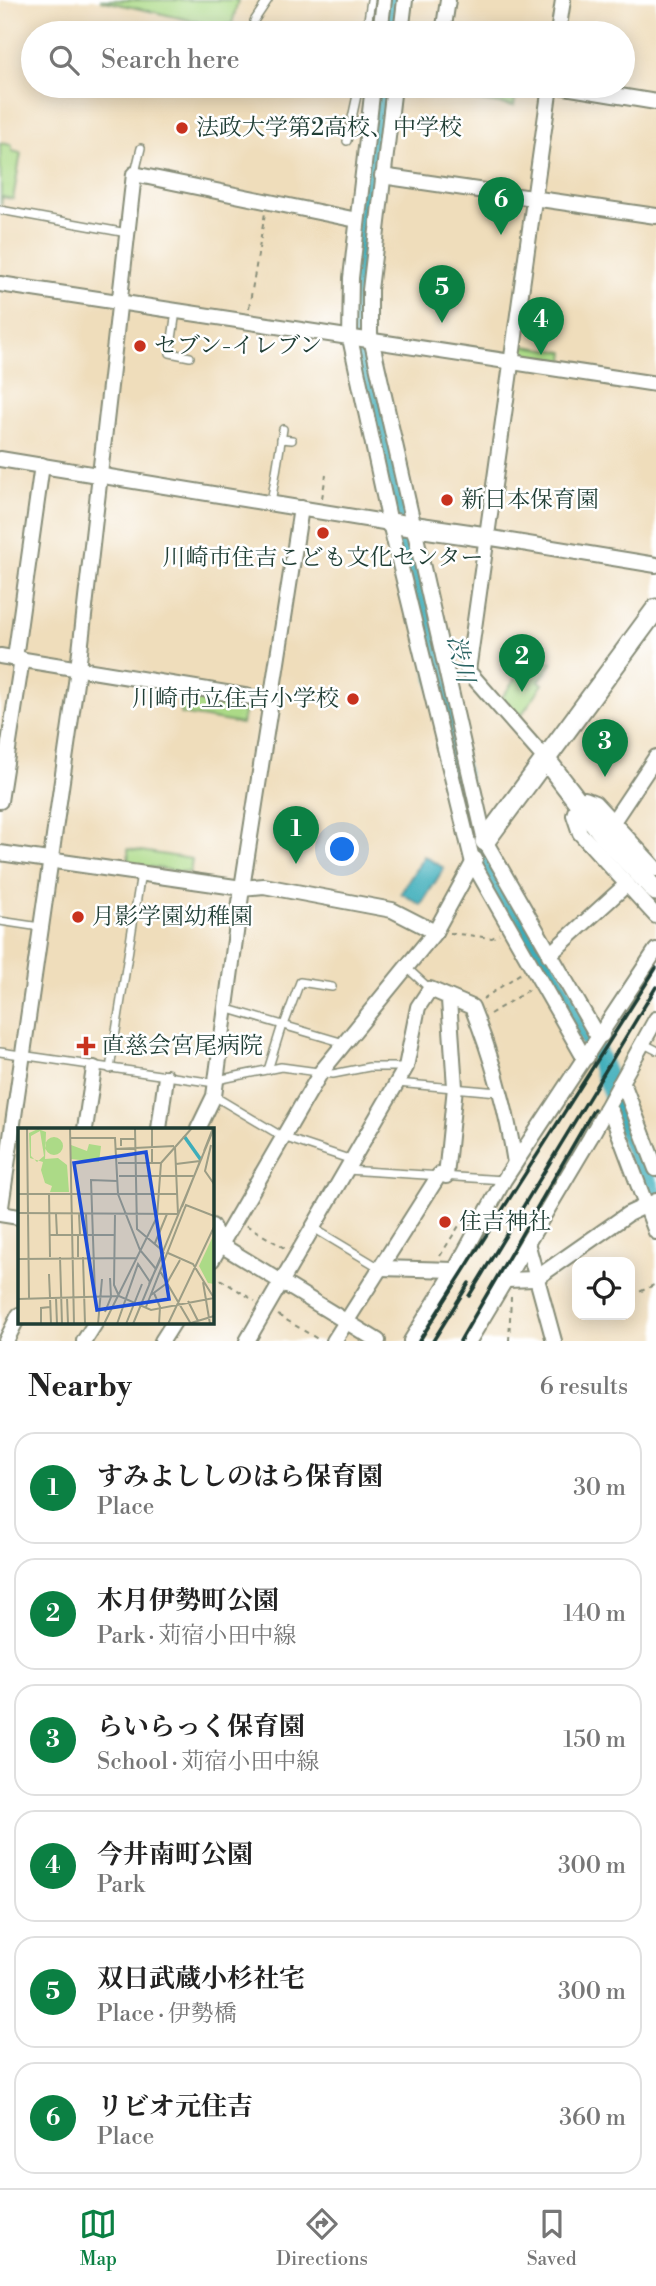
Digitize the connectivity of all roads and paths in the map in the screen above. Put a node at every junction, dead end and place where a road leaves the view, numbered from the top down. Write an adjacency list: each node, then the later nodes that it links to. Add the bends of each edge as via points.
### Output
1 (268, 0): 7 (lane)
2 (372, 0): 8 (lane)
3 (384, 0): 9 (street)
4 (405, 0): 10 (street)
5 (448, 0): 11 (street)
6 (563, 0): 12 (street)
7 (254, 21)
8 (368, 21)
9 (381, 21)
10 (402, 21)
11 (445, 21)
12 (560, 21)
13 (356, 98): 19 (lane)
14 (372, 98): 27 (street)
15 (392, 98): 22 (street)
16 (548, 98): 23 (street)
17 (632, 98): 18 (street)
18 (656, 102)
19 (347, 141)
20 (141, 148): 21 (lane)
21 (135, 174): 24 (street); 28 (street)
22 (382, 176): 23 (street); 34 (street, via 368,312)
23 (534, 198): 26 (street); 36 (street)
24 (267, 202): 27 (street); 32 (path)
25 (0, 210): 28 (lane)
26 (656, 216)
27 (357, 220): 33 (street)
28 (128, 233): 30 (street)
29 (0, 284): 30 (street)
30 (122, 303): 31 (street); 43 (street)
31 (176, 311): 32 (street); 35 (lane, via 170,353)
32 (247, 322): 33 (street)
33 (350, 338): 34 (street); 48 (street)
34 (372, 341): 36 (street); 49 (street)
35 (190, 357)
36 (511, 361): 37 (street); 50 (street)
37 (656, 384)
38 (283, 429): 39 (lane)
39 (281, 439): 40 (lane); 45 (lane)
40 (292, 440)
41 (0, 459): 42 (street)
42 (42, 465): 43 (street); 53 (street)
43 (101, 475): 45 (street); 54 (street)
44 (326, 475): 47 (path)
45 (271, 503): 46 (street)
46 (301, 508): 47 (street); 55 (street)
47 (320, 511): 48 (street)
48 (390, 523): 49 (street); 64 (street)
49 (414, 526): 50 (street); 61 (street)
50 (486, 537): 51 (street); 57 (street, via 468,671)
51 (656, 565)
52 (656, 609): 57 (street)
53 (12, 658): 54 (street); 58 (street)
54 (78, 669): 55 (street); 63 (street)
55 (270, 700): 68 (street)
56 (656, 757): 60 (street)
57 (546, 760): 59 (street); 61 (street)
58 (0, 802)
59 (578, 803): 60 (street, via 585,799 595,803); 67 (street, via 574,815 580,832); 69 (street)
60 (612, 823): 65 (street)
61 (485, 841): 64 (street); 76 (street)
62 (0, 853): 63 (street)
63 (51, 860): 66 (street); 72 (street)
64 (472, 863): 73 (street); 74 (street)
65 (656, 869)
66 (141, 873): 68 (street); 96 (lane)
67 (627, 884): 70 (street); 76 (street)
68 (242, 888): 74 (street, via 264,886 392,910); 84 (street)
69 (656, 891)
70 (656, 916)
71 (0, 921): 72 (lane)
72 (40, 927): 92 (street)
73 (509, 928): 74 (path, via 492,938); 77 (street)
74 (435, 932): 78 (street)
75 (656, 950): 88 (street)
76 (549, 955): 88 (street, via 595,1031)
77 (530, 966): 79 (street); 83 (path)
78 (406, 967): 81 (lane); 89 (street)
79 (540, 983): 86 (path); 93 (street)
80 (332, 987): 87 (lane, via 300,982)
81 (430, 989): 82 (street); 94 (street, via 418,1007)
82 (449, 1000): 83 (street); 103 (street)
83 (472, 1007): 86 (street)
84 (225, 1008): 87 (lane); 102 (street)
85 (656, 1019): 90 (street)
86 (478, 1021): 104 (street)
87 (283, 1025): 89 (lane); 97 (lane)
88 (602, 1035): 93 (street)
89 (344, 1043): 98 (street)
90 (649, 1046): 101 (street)
91 (0, 1052): 92 (lane)
92 (20, 1056): 95 (lane); 116 (street)
93 (587, 1057): 110 (street)
94 (406, 1067): 98 (lane); 100 (street)
95 (94, 1068): 96 (lane); 106 (street)
96 (110, 1069): 99 (lane)
97 (268, 1070): 98 (lane, via 281,1066); 102 (lane)
98 (321, 1072): 109 (street)
99 (166, 1077): 102 (lane); 107 (street)
100 (396, 1083): 103 (lane); 111 (street)
101 (619, 1084): 105 (street); 112 (street, via 625,1088)
102 (215, 1087): 108 (street); 109 (lane)
103 (455, 1087): 104 (lane); 113 (street)
104 (498, 1091): 110 (street)
105 (606, 1108): 115 (street); 123 (street)
106 (85, 1128)
107 (159, 1128)
108 (198, 1128)
109 (283, 1138): 111 (lane); 118 (street)
110 (515, 1163): 114 (street)
111 (350, 1165): 113 (lane); 120 (street)
112 (656, 1170)
113 (442, 1175): 114 (lane); 125 (street)
114 (504, 1180): 127 (street)
115 (651, 1203): 121 (street); 128 (street, via 612,1224)
116 (0, 1214): 117 (street)
117 (18, 1217)
118 (236, 1219): 122 (street); 124 (path)
119 (462, 1221): 126 (path)
120 (315, 1228): 124 (street); 125 (lane)
121 (656, 1232)
122 (216, 1244): 130 (street)
123 (528, 1246): 128 (street); 129 (street)
124 (299, 1256): 130 (street)
125 (380, 1268): 126 (street); 134 (street)
126 (433, 1269): 127 (street)
127 (455, 1270): 143 (street)
128 (535, 1279): 129 (street); 146 (street)
129 (507, 1280): 144 (street); 145 (path, via 511,1295)
130 (283, 1283): 134 (street); 140 (street)
131 (656, 1284): 132 (path)
132 (635, 1294)
133 (18, 1317): 137 (street)
134 (346, 1321): 141 (street); 142 (street)
135 (95, 1324): 138 (street)
136 (173, 1324): 139 (street)
137 (7, 1338)
138 (84, 1341)
139 (162, 1341)
140 (247, 1341)
141 (334, 1341)
142 (378, 1341)
143 (411, 1341)
144 (469, 1341)
145 (509, 1341)
146 (554, 1341)

